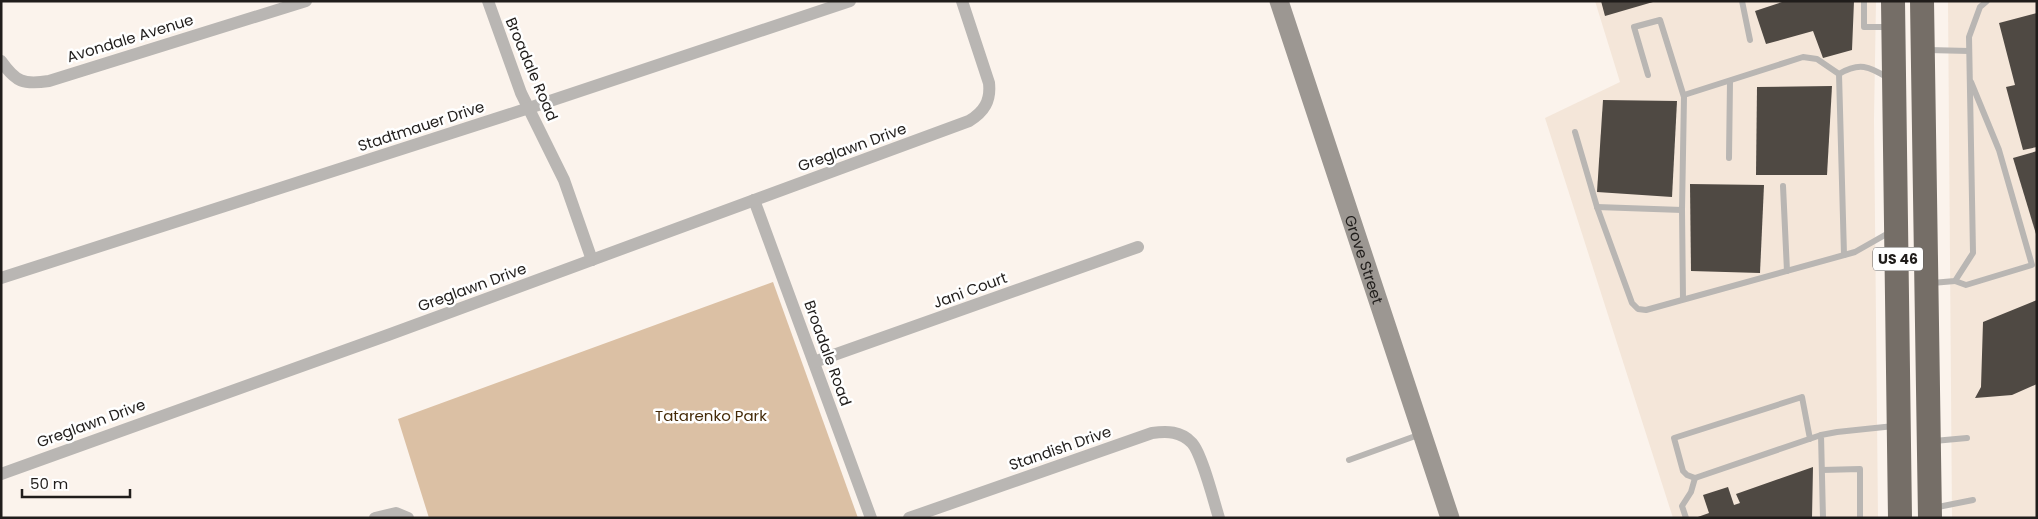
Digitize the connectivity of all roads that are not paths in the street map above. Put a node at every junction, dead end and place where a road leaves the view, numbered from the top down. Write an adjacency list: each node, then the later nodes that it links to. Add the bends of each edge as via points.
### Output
1 (306, 1): 15 (street, Avondale Avenue, via 49,80 20,82)
2 (488, 1): 22 (street, Broadale Road)
3 (850, 1): 22 (street, Stadtmauer Drive)
4 (962, 1): 26 (street, Greglawn Drive, via 990,92 978,116)
5 (1279, 1): 40 (street, Grove Street)
6 (1742, 1): 12 (lane)
7 (1864, 1): 11 (lane, via 1864,27)
8 (1893, 1): 11 (highway, US 46)
9 (1922, 1): 13 (highway, US 46)
10 (1986, 1): 14 (lane, via 1980,7 1969,37)
11 (1893, 26): 20 (highway, US 46)
12 (1750, 40)
13 (1922, 50): 14 (lane); 36 (highway, US 46)
14 (1969, 52): 18 (lane)
15 (1, 60)
16 (1839, 74): 19 (lane, via 1817,60 1803,57); 20 (lane, via 1850,67 1864,66); 31 (lane)
17 (1648, 75): 21 (lane, via 1634,27 1660,20)
18 (1970, 78): 35 (lane, via 1974,253); 35 (lane, via 1999,150 2032,265 1966,284)
19 (1730, 81): 21 (lane); 24 (lane)
20 (1894, 81): 29 (highway, US 46)
21 (1684, 95): 28 (lane)
22 (529, 108): 32 (street, Broadale Road, via 564,180); 34 (street, Stadtmauer Drive)
23 (1575, 132): 27 (lane)
24 (1729, 158)
25 (1783, 186): 33 (lane)
26 (754, 200): 32 (street, Greglawn Drive); 38 (street, Broadale Road)
27 (1596, 207): 28 (lane); 37 (lane, via 1632,303 1638,309 1646,310)
28 (1682, 210): 37 (lane)
29 (1897, 228): 31 (lane); 39 (highway, US 46)
30 (1138, 247): 38 (street, Jani Court)
31 (1844, 255): 33 (lane)
32 (592, 260): 47 (street, Greglawn Drive)
33 (1787, 271): 37 (lane)
34 (1, 278)
35 (1955, 282): 36 (lane)
36 (1926, 284): 44 (highway, US 46)
37 (1683, 299)
38 (814, 362): 53 (street, Broadale Road)
39 (1900, 425): 41 (lane); 60 (highway, US 46)
40 (1422, 434): 45 (lane); 56 (street, Grove Street)
41 (1821, 435): 43 (lane); 46 (lane)
42 (1967, 438): 44 (lane)
43 (1810, 439): 48 (lane); 48 (lane, via 1802,397 1674,438 1683,471)
44 (1928, 441): 50 (highway, US 46)
45 (1349, 460)
46 (1822, 470): 58 (lane); 59 (lane, via 1860,469)
47 (1, 474)
48 (1695, 478): 57 (lane, via 1682,506)
49 (1973, 500): 50 (lane)
50 (1930, 513)
51 (375, 518): 52 (street, via 396,513)
52 (408, 518)
53 (871, 518)
54 (909, 518): 55 (street, Standish Drive, via 1152,433 1170,432 1184,436 1194,444)
55 (1219, 518)
56 (1450, 518)
57 (1686, 518)
58 (1823, 518)
59 (1860, 518)
60 (1900, 518)

